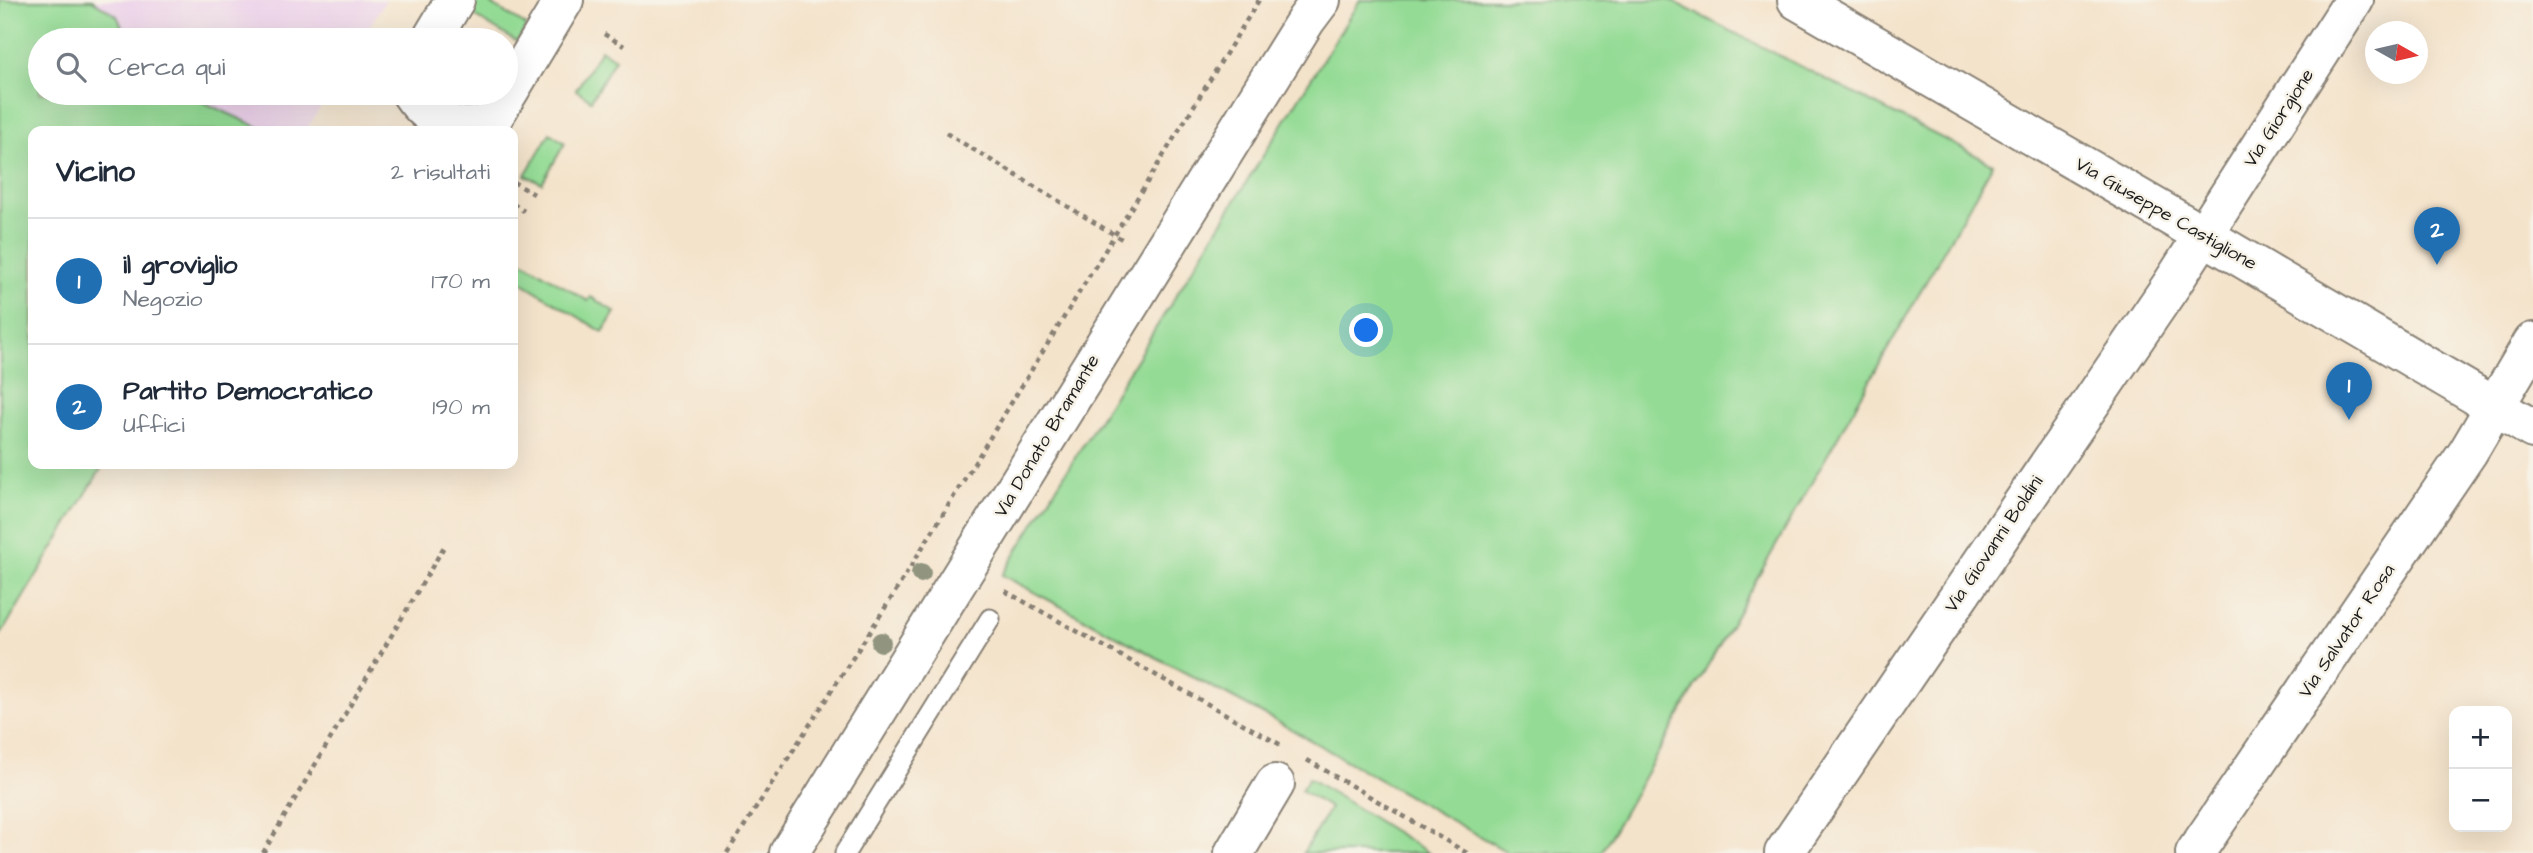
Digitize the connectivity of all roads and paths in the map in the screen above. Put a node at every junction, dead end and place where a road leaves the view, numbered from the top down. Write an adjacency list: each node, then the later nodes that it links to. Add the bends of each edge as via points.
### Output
1 (456, 0): 7 (street)
2 (564, 0): 10 (street)
3 (1259, 0): 20 (path)
4 (2354, 0): 21 (street, Via Giorgione)
5 (1807, 2): 21 (street, Via Giuseppe Castiglione)
6 (1314, 7): 22 (street, Via Donato Bramante)
7 (438, 28)
8 (604, 34): 9 (path)
9 (624, 46)
10 (518, 76)
11 (421, 105): 13 (street)
12 (501, 105): 14 (street)
13 (455, 126)
14 (482, 126)
15 (946, 133): 20 (path)
16 (518, 185): 17 (path)
17 (534, 194)
18 (518, 207): 19 (path)
19 (524, 211)
20 (1115, 234): 22 (path); 33 (path)
21 (2203, 235): 24 (street, Via Giuseppe Castiglione); 38 (street, Via Giovanni Boldini)
22 (1155, 260): 34 (street, Via Donato Bramante)
23 (2533, 342): 24 (street, Via Salvator Rosa)
24 (2495, 407): 25 (street, Via Giuseppe Castiglione); 39 (street, Via Salvator Rosa)
25 (2533, 429)
26 (446, 545): 32 (path)
27 (1003, 590): 29 (path)
28 (990, 619): 35 (lane)
29 (1282, 746)
30 (1306, 759): 37 (path)
31 (1275, 784): 36 (street)
32 (263, 853)
33 (727, 853)
34 (789, 853)
35 (845, 853)
36 (1234, 853)
37 (1466, 853)
38 (1784, 853)
39 (2195, 853)

